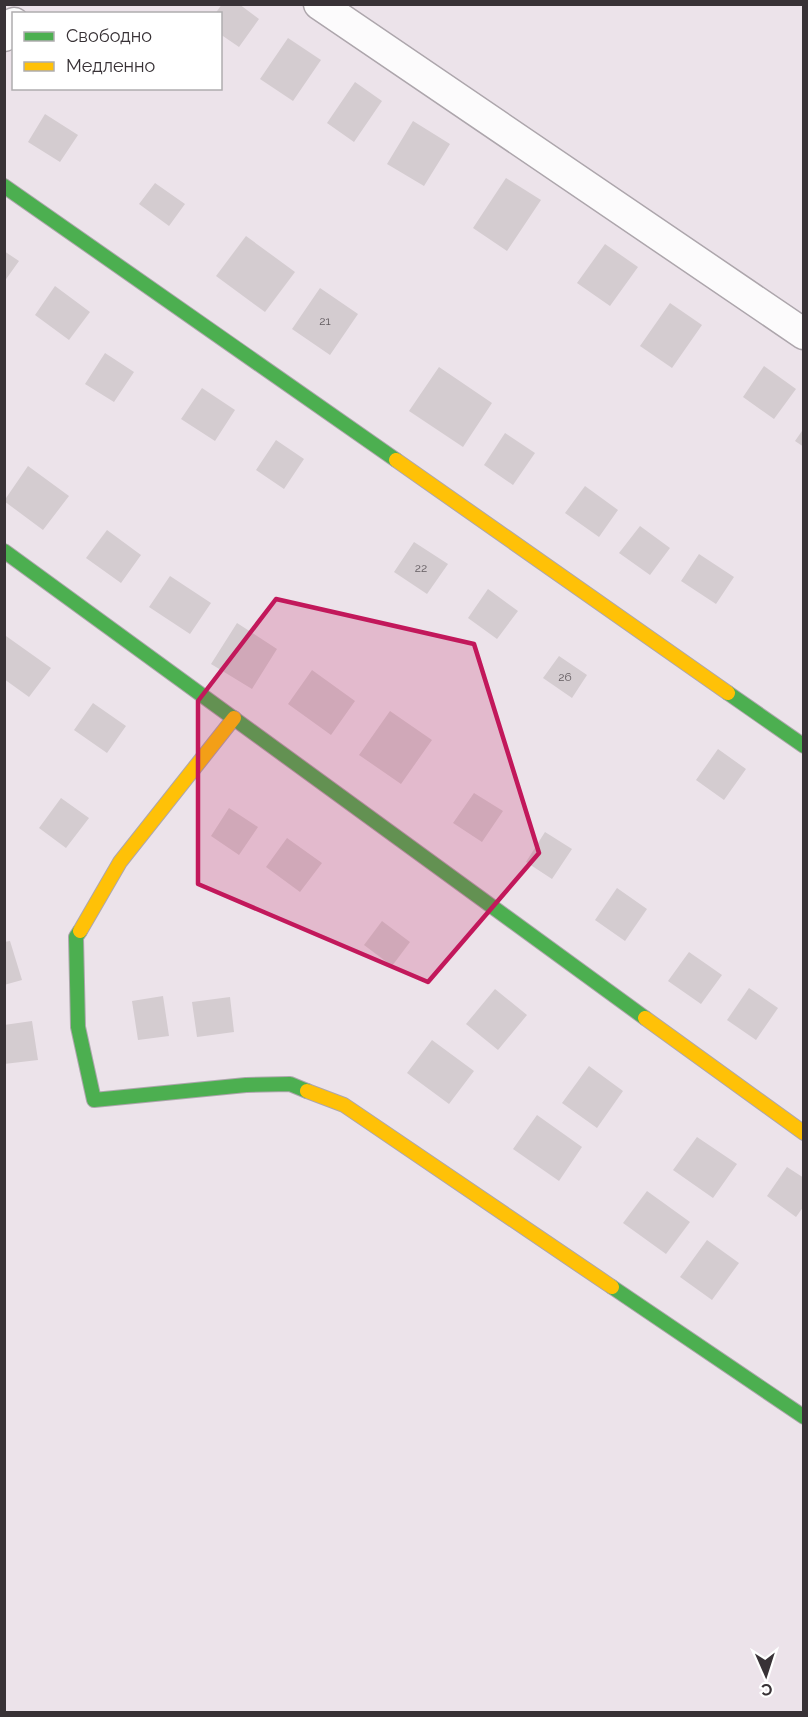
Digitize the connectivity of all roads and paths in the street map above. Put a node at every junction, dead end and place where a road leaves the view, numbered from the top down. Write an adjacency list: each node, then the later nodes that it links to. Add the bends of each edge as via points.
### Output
1 (319, 4): 3 (street)
2 (4, 186): 6 (street)
3 (804, 334)
4 (4, 551): 5 (street)
5 (234, 718): 7 (street); 8 (street, via 120,862 76,937 78,1027 94,1100 290,1083 344,1105)
6 (804, 746)
7 (804, 1133)
8 (804, 1417)

